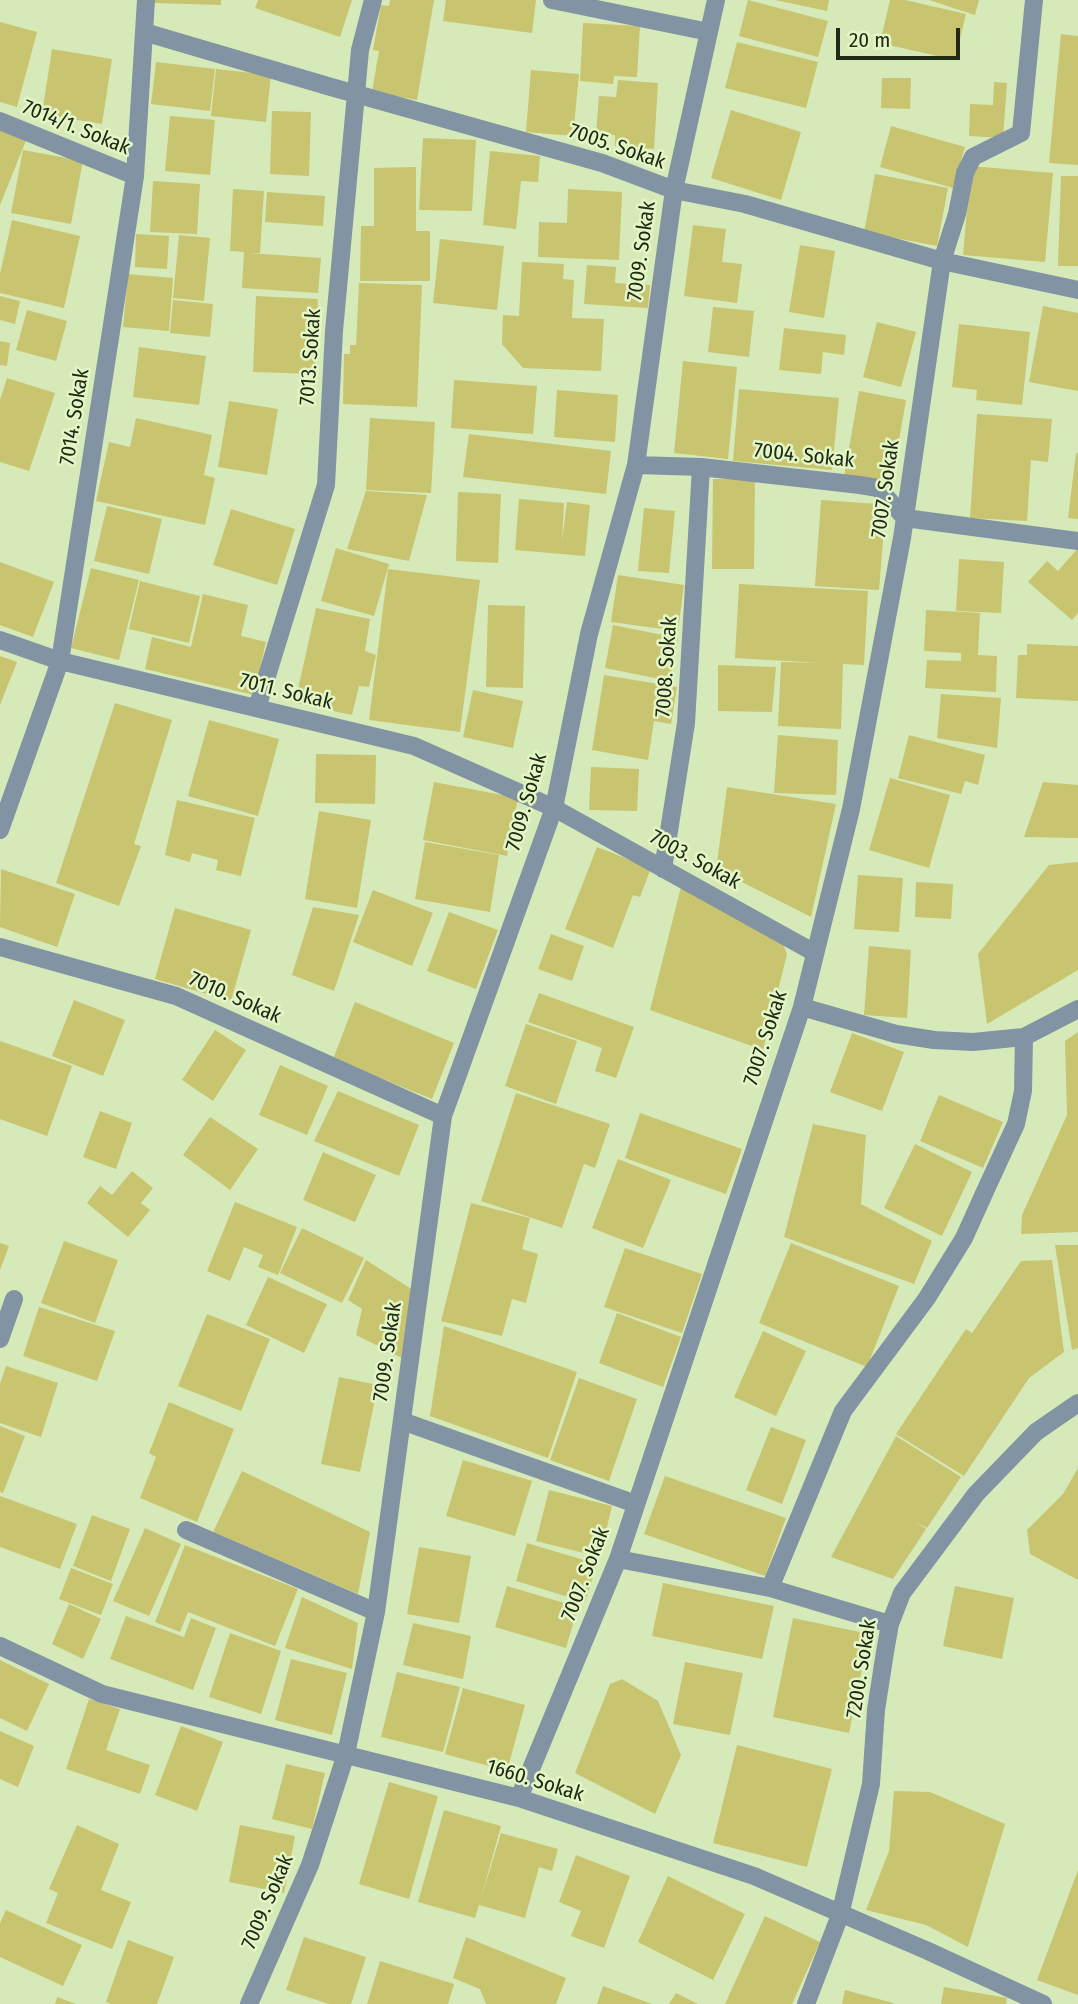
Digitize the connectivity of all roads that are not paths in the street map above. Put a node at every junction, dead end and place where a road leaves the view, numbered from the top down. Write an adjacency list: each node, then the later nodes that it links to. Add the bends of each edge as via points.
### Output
1 (146, 0): 6 (street, 7014. Sokak)
2 (373, 0): 8 (street, 7013. Sokak, via 360,50)
3 (552, 0): 7 (street)
4 (716, 0): 7 (street, 7009. Sokak)
5 (1034, 0): 12 (street, 7007. Sokak, via 1021,134 973,157 964,173)
6 (144, 32): 8 (street, 7005. Sokak); 10 (street, 7014. Sokak)
7 (709, 32): 11 (street, 7009. Sokak)
8 (356, 94): 11 (street, 7005. Sokak, via 602,163); 20 (street, 7013. Sokak, via 334,331 326,485)
9 (0, 121): 10 (street, 7014/1. Sokak)
10 (135, 177): 19 (street, 7014. Sokak)
11 (674, 190): 12 (street, 7005. Sokak, via 745,204); 14 (street, 7009. Sokak)
12 (942, 261): 13 (street, 7005. Sokak); 16 (street, 7007. Sokak)
13 (1078, 290)
14 (636, 465): 15 (street, 7004. Sokak); 21 (street, 7009. Sokak, via 589,634)
15 (701, 467): 16 (street, 7004. Sokak, via 878,488); 23 (street, 7008. Sokak, via 687,723)
16 (905, 517): 17 (street); 25 (street, 7007. Sokak, via 851,809)
17 (1078, 541)
18 (0, 639): 19 (street, 7011. Sokak)
19 (61, 661): 20 (street, 7011. Sokak); 22 (street, 7014. Sokak)
20 (257, 708): 21 (street, 7011. Sokak, via 414,746)
21 (554, 808): 23 (street, 7003. Sokak); 29 (street, 7009. Sokak)
22 (0, 830)
23 (663, 869): 25 (street, 7003. Sokak)
24 (0, 947): 29 (street, 7010. Sokak, via 176,996)
25 (815, 953): 26 (street, 7007. Sokak)
26 (802, 1007): 28 (street, via 934,1040); 34 (street, 7007. Sokak)
27 (1078, 1009): 28 (street)
28 (1024, 1037): 37 (street, via 1023,1091 1016,1124 988,1187 964,1238 927,1298 843,1411)
29 (443, 1116): 33 (street, 7009. Sokak)
30 (14, 1299): 31 (street)
31 (0, 1339)
32 (1078, 1403): 39 (street, 7200. Sokak, via 1036,1432 976,1494 902,1593)
33 (402, 1421): 34 (street); 38 (street, 7009. Sokak)
34 (636, 1504): 36 (street, 7007. Sokak)
35 (186, 1530): 38 (street)
36 (618, 1559): 37 (street); 42 (street, 7007. Sokak)
37 (769, 1588): 39 (street)
38 (376, 1612): 41 (street, 7009. Sokak)
39 (891, 1624): 43 (street, 7200. Sokak, via 871,1784)
40 (0, 1646): 41 (street, 1660. Sokak, via 102,1694)
41 (346, 1754): 42 (street, 1660. Sokak); 44 (street, 7009. Sokak, via 310,1865)
42 (519, 1798): 43 (street, 1660. Sokak, via 754,1876)
43 (840, 1915): 45 (street, 7200. Sokak); 46 (street, 1660. Sokak)
44 (249, 2004)
45 (806, 2004)
46 (1043, 2004)

